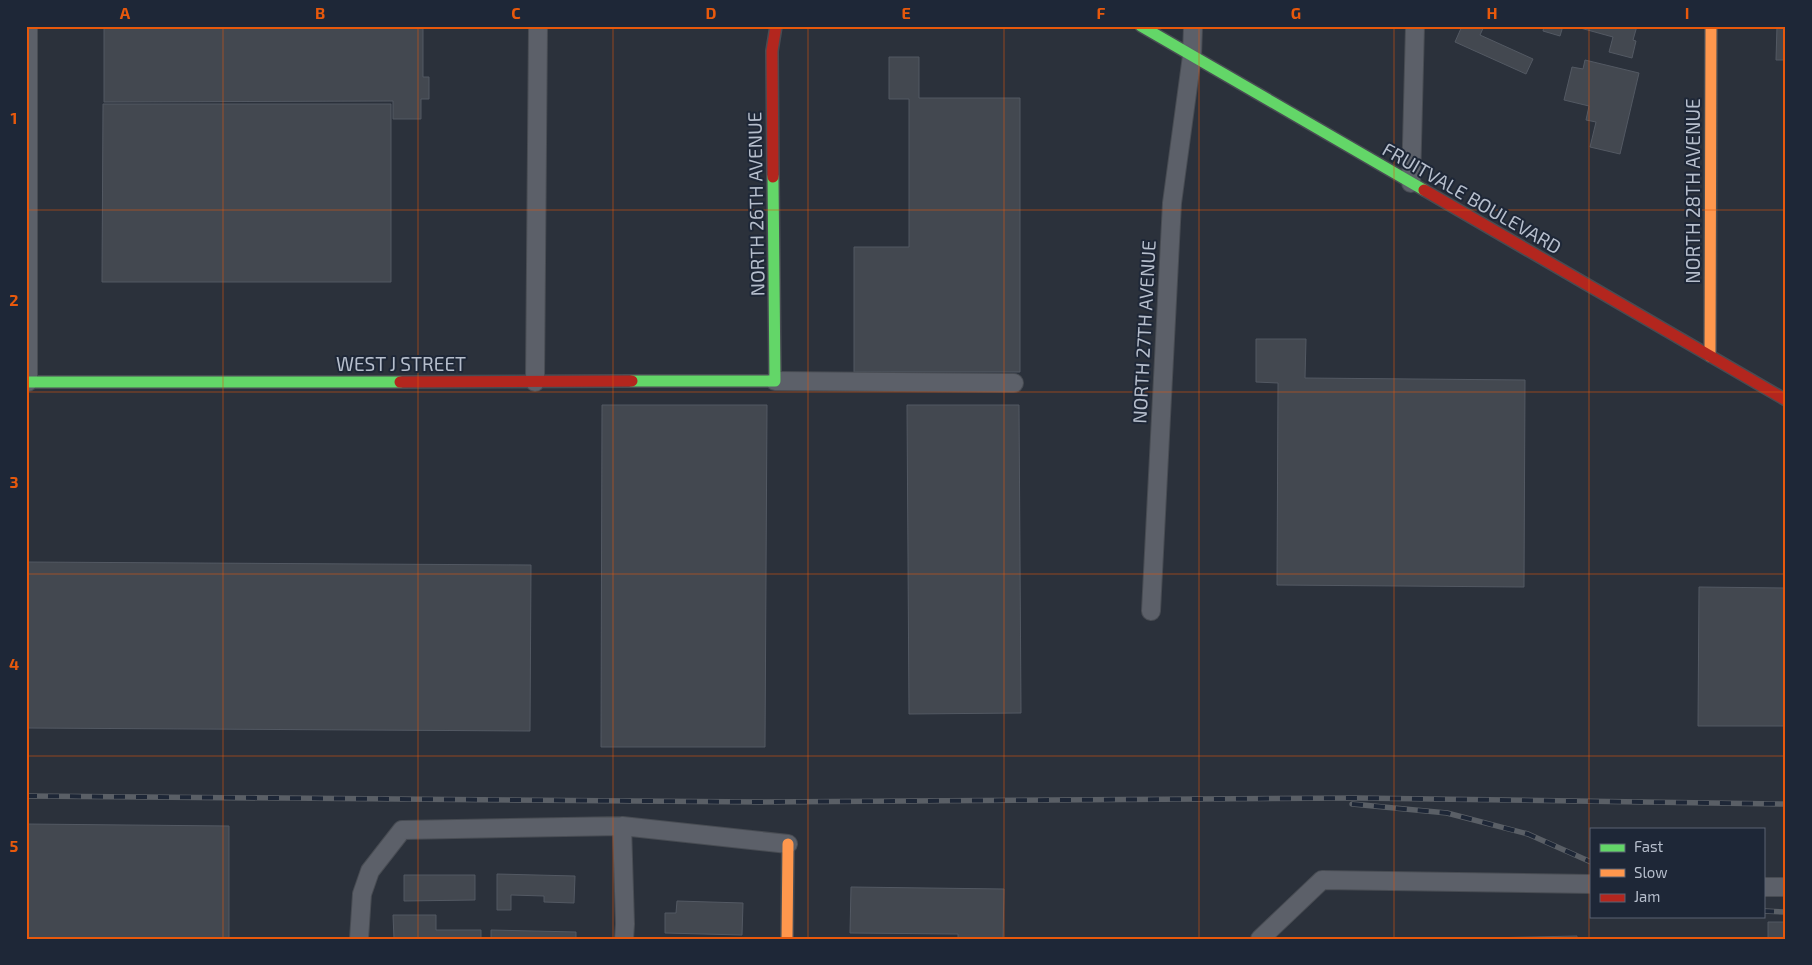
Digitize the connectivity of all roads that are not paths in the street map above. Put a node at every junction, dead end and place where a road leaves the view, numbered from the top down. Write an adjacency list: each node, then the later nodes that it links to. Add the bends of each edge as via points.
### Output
1 (28, 26): 12 (lane)
2 (538, 26): 13 (lane)
3 (776, 26): 11 (street, NORTH 26TH AVENUE, via 772,51)
4 (1141, 26): 8 (street, FRUITVALE BOULEVARD)
5 (1193, 26): 8 (lane, NORTH 27TH AVENUE)
6 (1416, 26): 9 (lane)
7 (1711, 26): 10 (street, NORTH 28TH AVENUE)
8 (1192, 56): 9 (street, FRUITVALE BOULEVARD); 16 (lane, NORTH 27TH AVENUE, via 1172,203)
9 (1411, 183): 10 (street, FRUITVALE BOULEVARD)
10 (1710, 356): 15 (street, FRUITVALE BOULEVARD)
11 (775, 381): 13 (street, WEST J STREET); 14 (lane)
12 (27, 382): 13 (street, WEST J STREET)
13 (535, 382)
14 (1014, 383)
15 (1786, 400)
16 (1151, 611)
17 (622, 826): 18 (lane); 22 (lane, via 402,830 370,871 362,894); 23 (lane)
18 (788, 844): 24 (street)
19 (1590, 884): 25 (lane, via 1322,880)
20 (1764, 886): 21 (lane)
21 (1786, 887)
22 (360, 939)
23 (624, 939)
24 (787, 939)
25 (1260, 939)

